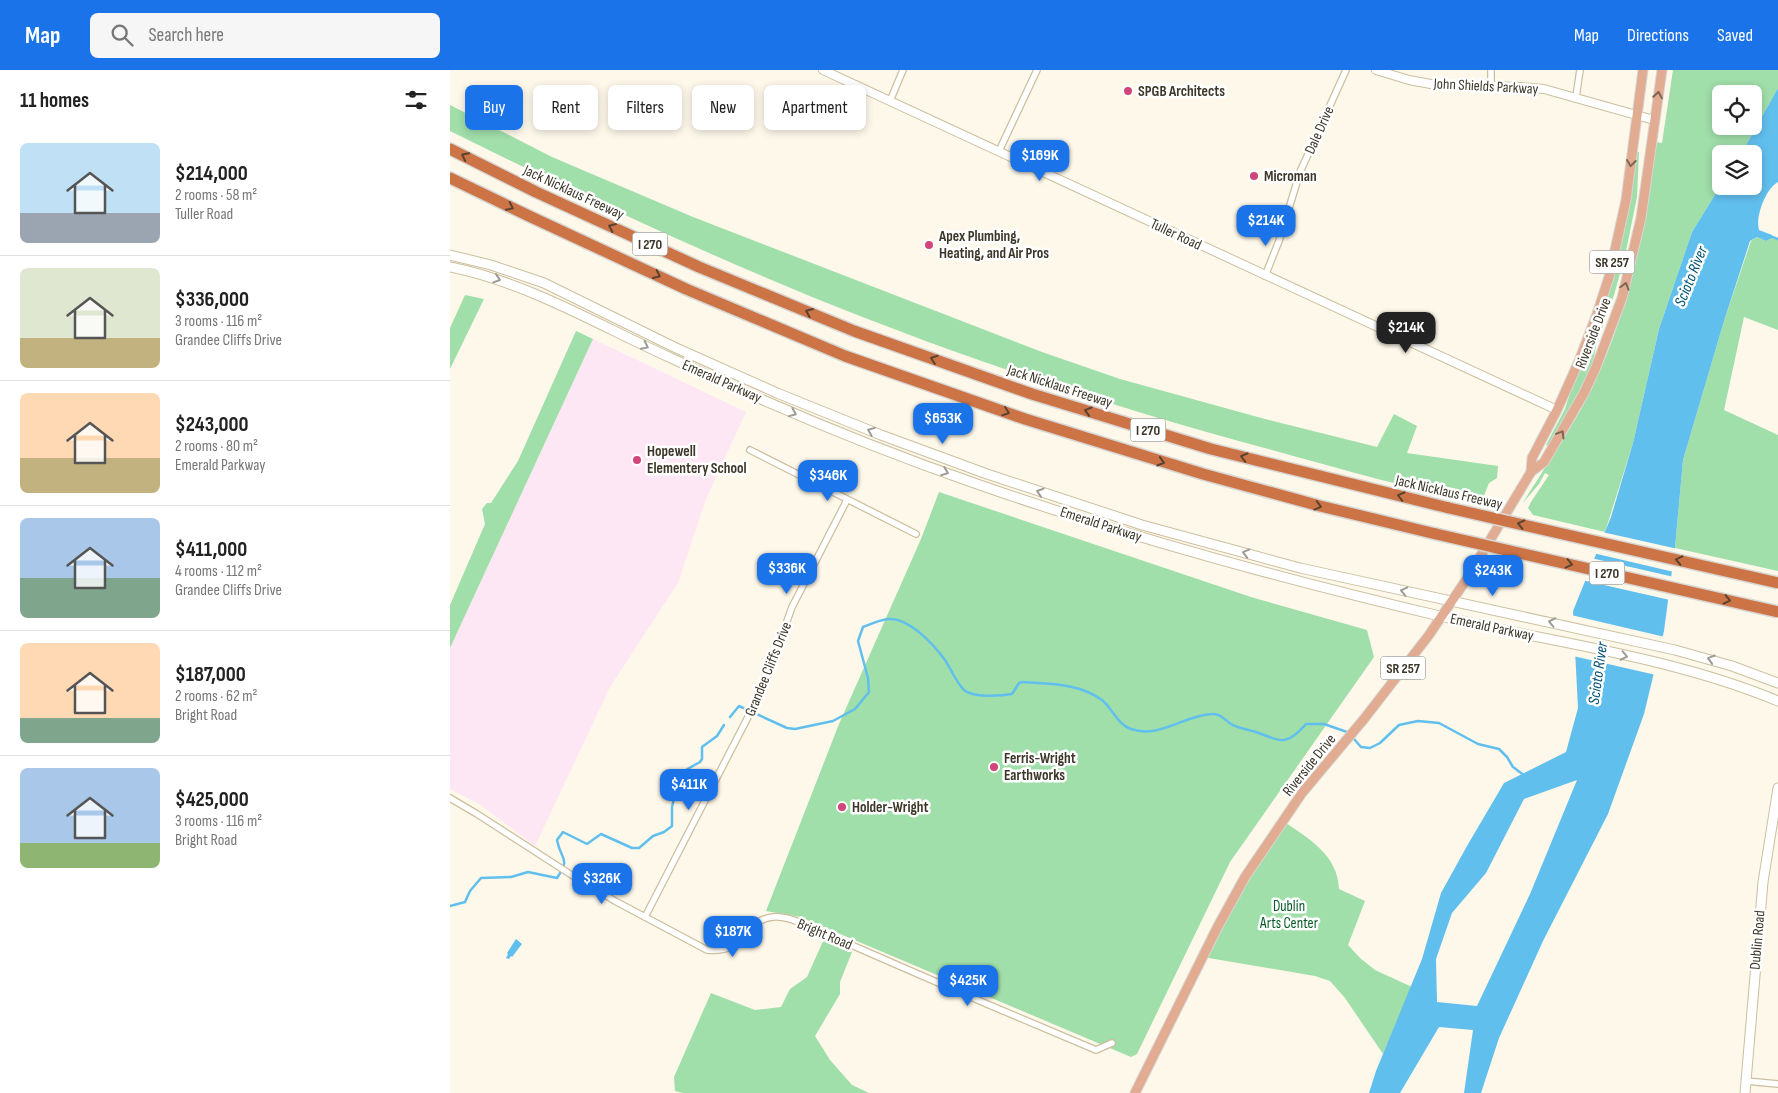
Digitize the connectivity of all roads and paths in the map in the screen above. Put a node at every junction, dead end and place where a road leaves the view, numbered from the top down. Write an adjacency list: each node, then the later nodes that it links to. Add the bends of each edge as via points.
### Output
1 (823, 70): 12 (street, Tuller Road)
2 (903, 70): 12 (street)
3 (1037, 70): 16 (street)
4 (1346, 70): 20 (street, Dale Drive, via 1300,172 1280,240)
5 (1376, 70): 10 (street, John Shields Parkway, via 1436,85)
6 (1491, 70): 10 (street)
7 (1580, 70): 11 (street)
8 (1643, 70): 13 (main road, Riverside Drive / SR 257)
9 (1662, 70): 14 (main road, Riverside Drive / SR 257, one-way to 9)
10 (1491, 87): 11 (street, John Shields Parkway, via 1537,88)
11 (1576, 97): 13 (street, John Shields Parkway)
12 (890, 100): 16 (street, Tuller Road)
13 (1637, 115): 14 (street, John Shields Parkway); 21 (main road, Riverside Drive / SR 257, one-way to 21, via 1626,200 1609,277)
14 (1654, 120): 23 (main road, Riverside Drive / SR 257, one-way to 14, via 1544,462 1572,416 1613,324 1641,218)
15 (450, 149): 26 (highway, Jack Nicklaus Freeway / I 270, one-way to 15, bridge, via 1448,508 1211,449 1032,394 854,331 699,267)
16 (999, 151): 20 (street, Tuller Road)
17 (450, 178): 28 (highway, I 270, one-way to 28, bridge, via 686,289 845,356 1025,419 1320,506)
18 (450, 255): 27 (main road, Emerald Parkway, one-way to 18, via 1281,563 1142,525 987,474 777,392 544,284 491,264)
19 (450, 267): 29 (main road, Emerald Parkway, one-way to 29, via 488,276 539,295 772,404 976,484 1138,537)
20 (1265, 276): 21 (street, Tuller Road)
21 (1557, 410): 23 (main road, Riverside Drive / SR 257, via 1532,458)
22 (750, 450): 24 (street)
23 (1531, 472): 27 (main road, Riverside Drive / SR 257)
24 (847, 500): 25 (street); 34 (street, Grandee Cliffs Drive, via 792,608 764,686)
25 (916, 534)
26 (1778, 583)
27 (1452, 601): 29 (main road, Riverside Drive / SR 257); 30 (main road, Emerald Parkway, one-way to 27, via 1704,657)
28 (1778, 612)
29 (1441, 616): 31 (main road, Emerald Parkway, one-way to 31, via 1670,666); 38 (main road, Riverside Drive / SR 257, via 1364,719 1302,793 1246,877)
30 (1778, 683)
31 (1778, 701)
32 (1778, 788): 36 (main road, Dublin Road, via 1763,884)
33 (450, 798): 34 (street, Bright Road, via 554,865)
34 (645, 917): 35 (street, Bright Road, via 707,950 719,951 737,944 764,919 787,918 1096,1050)
35 (1112, 1043)
36 (1746, 1081): 37 (street); 39 (main road, Dublin Road)
37 (1778, 1084)
38 (1135, 1093)
39 (1745, 1093)

